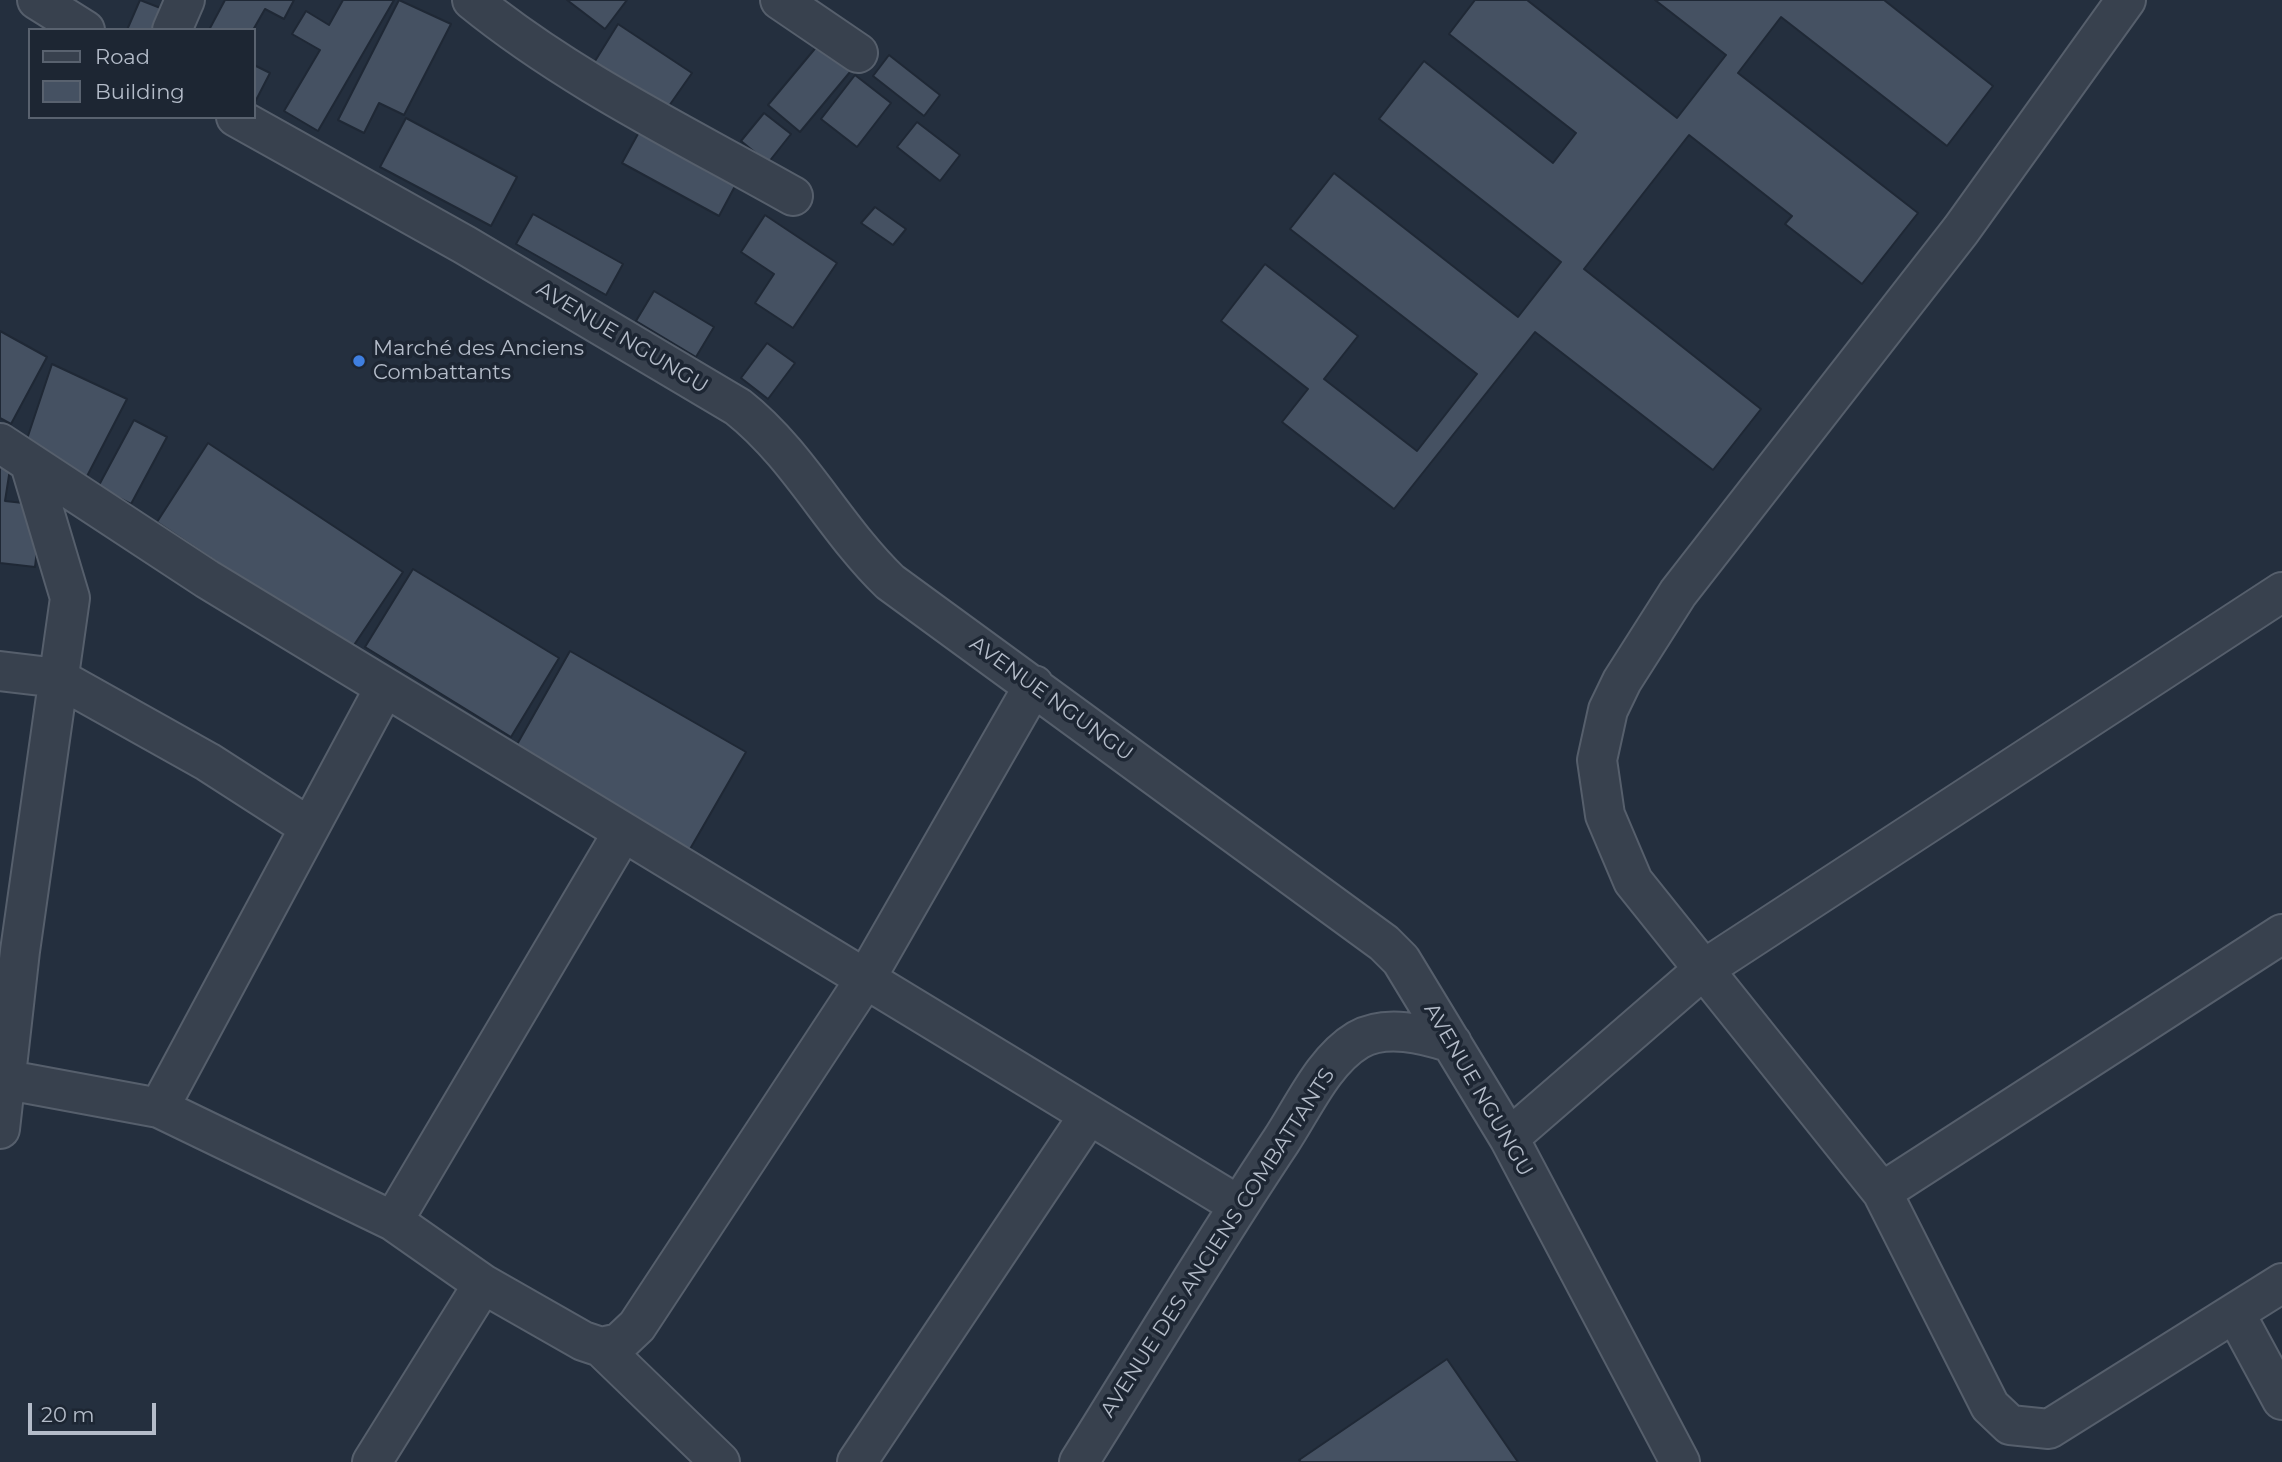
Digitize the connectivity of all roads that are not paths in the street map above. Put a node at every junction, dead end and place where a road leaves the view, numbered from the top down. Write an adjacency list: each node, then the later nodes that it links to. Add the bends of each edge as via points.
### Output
1 (37, 0): 6 (street)
2 (185, 0): 7 (street)
3 (472, 0): 10 (street, via 559,62)
4 (780, 0): 8 (street)
5 (2126, 0): 21 (street, via 1961,230 1678,593 1608,710 1597,760 1605,815 1633,881)
6 (82, 28)
7 (173, 28)
8 (858, 53)
9 (240, 119): 15 (street, AVENUE NGUNGU, via 738,407 760,424 853,544 890,582)
10 (793, 196)
11 (15, 453): 14 (street, via 70,598); 16 (street, via 206,579)
12 (2282, 592): 21 (street)
13 (0, 671): 14 (street)
14 (58, 678): 17 (street, via 208,762); 20 (street)
15 (1034, 685): 22 (street); 23 (street, AVENUE NGUNGU, via 1384,943 1401,960)
16 (385, 687): 17 (street); 18 (street)
17 (309, 827): 25 (street)
18 (623, 831): 22 (street); 31 (street)
19 (2282, 934): 29 (street)
20 (10, 950): 24 (street)
21 (1704, 969): 28 (street); 29 (street)
22 (866, 978): 26 (street); 35 (street, via 637,1326 619,1343)
23 (1452, 1043): 28 (street, AVENUE NGUNGU); 30 (street, AVENUE DES ANCIENS COMBATTANTS, via 1416,1032 1360,1039 1332,1063)
24 (8, 1080): 25 (street); 27 (street)
25 (159, 1108): 31 (street)
26 (1089, 1115): 30 (street); 39 (street)
27 (0, 1129)
28 (1509, 1138): 41 (street, AVENUE NGUNGU)
29 (1882, 1192): 34 (street, via 1990,1406 2010,1425 2049,1429)
30 (1238, 1205): 40 (street, AVENUE DES ANCIENS COMBATTANTS)
31 (393, 1221): 33 (street)
32 (2282, 1283): 34 (street)
33 (484, 1284): 35 (street); 37 (street)
34 (2235, 1312): 36 (street)
35 (601, 1347): 38 (street)
36 (2282, 1400)
37 (372, 1462)
38 (720, 1462)
39 (857, 1462)
40 (1079, 1462)
41 (1680, 1462)

